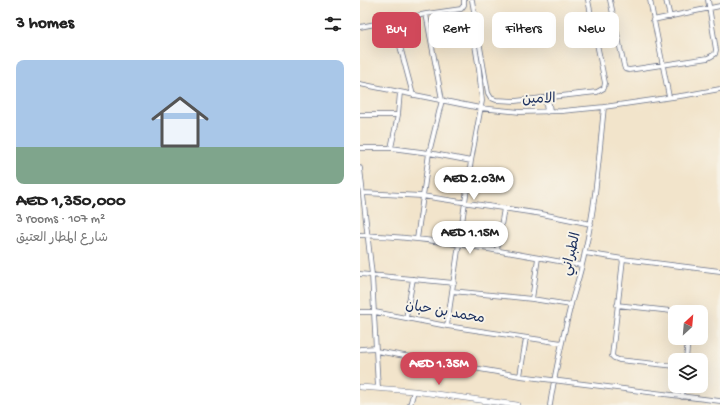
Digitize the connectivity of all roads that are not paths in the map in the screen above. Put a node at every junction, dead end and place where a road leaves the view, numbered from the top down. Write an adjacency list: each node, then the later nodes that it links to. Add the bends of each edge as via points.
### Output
1 (464, 0): 10 (street, via 461,9)
2 (472, 0): 23 (street, via 489,96 496,100)
3 (588, 0): 23 (street, via 605,86 599,92)
4 (610, 0): 18 (street, via 625,69)
5 (650, 0): 13 (street)
6 (666, 0): 12 (street)
7 (708, 0): 9 (street)
8 (720, 6): 9 (street)
9 (709, 9): 12 (street); 18 (street, via 715,54 708,58)
10 (426, 14): 11 (street); 25 (street)
11 (421, 15)
12 (670, 17): 13 (street)
13 (653, 20): 18 (street)
14 (372, 24): 15 (street)
15 (360, 27)
16 (400, 48): 22 (street)
17 (475, 48): 27 (street, via 482,91)
18 (663, 65): 24 (street)
19 (360, 84): 21 (street, الامين)
20 (720, 89): 24 (street, الامين)
21 (400, 92): 22 (street, الامين); 30 (street)
22 (413, 95): 25 (street, الامين)
23 (547, 97): 28 (street)
24 (669, 97): 26 (street, الامين)
25 (442, 100): 27 (street, الامين); 33 (street)
26 (604, 106): 28 (street, الامين); 40 (street, الطبراني)
27 (480, 108): 28 (street, الامين); 34 (street)
28 (549, 112)
29 (360, 114): 30 (street)
30 (398, 115): 32 (street)
31 (360, 148): 32 (street)
32 (391, 148): 33 (street)
33 (429, 153): 34 (street); 37 (street)
34 (471, 161): 38 (street)
35 (360, 168): 36 (street)
36 (363, 195): 37 (street); 42 (street)
37 (422, 196): 38 (street); 43 (street)
38 (466, 202): 39 (street); 44 (street)
39 (504, 208): 40 (street); 45 (street)
40 (591, 224): 46 (street, الطبراني)
41 (360, 235): 42 (street)
42 (368, 235): 43 (street); 52 (street)
43 (417, 239): 44 (street)
44 (459, 245): 45 (street); 54 (street)
45 (496, 250): 47 (street)
46 (585, 253): 48 (street); 49 (street, الطبراني)
47 (538, 258): 49 (street); 56 (street)
48 (623, 259): 50 (street); 58 (street)
49 (581, 265): 57 (street, الطبراني)
50 (720, 271)
51 (360, 274): 52 (street)
52 (372, 274): 53 (street); 61 (street)
53 (413, 279): 54 (street); 62 (street)
54 (454, 283): 55 (street)
55 (452, 291): 56 (street); 63 (street)
56 (532, 299): 57 (street)
57 (571, 305): 65 (street, الطبراني)
58 (618, 305): 59 (street); 68 (street, via 612,356)
59 (668, 311)
60 (360, 312): 61 (street, محمد بن حبان)
61 (375, 312): 62 (street, محمد بن حبان); 67 (street)
62 (406, 318): 63 (street, محمد بن حبان)
63 (447, 326): 64 (street, محمد بن حبان)
64 (526, 338): 65 (street, محمد بن حبان); 69 (street)
65 (562, 343): 70 (street, الطبراني)
66 (360, 349): 67 (street)
67 (376, 350): 69 (street); 72 (street)
68 (668, 365)
69 (520, 376): 70 (street)
70 (554, 380): 75 (street); 79 (street, الطبراني)
71 (360, 387): 72 (street)
72 (378, 388): 73 (street)
73 (414, 391): 77 (street); 78 (street)
74 (682, 393): 75 (street)
75 (682, 397): 76 (street)
76 (720, 401)
77 (410, 405)
78 (517, 405)
79 (550, 405)

